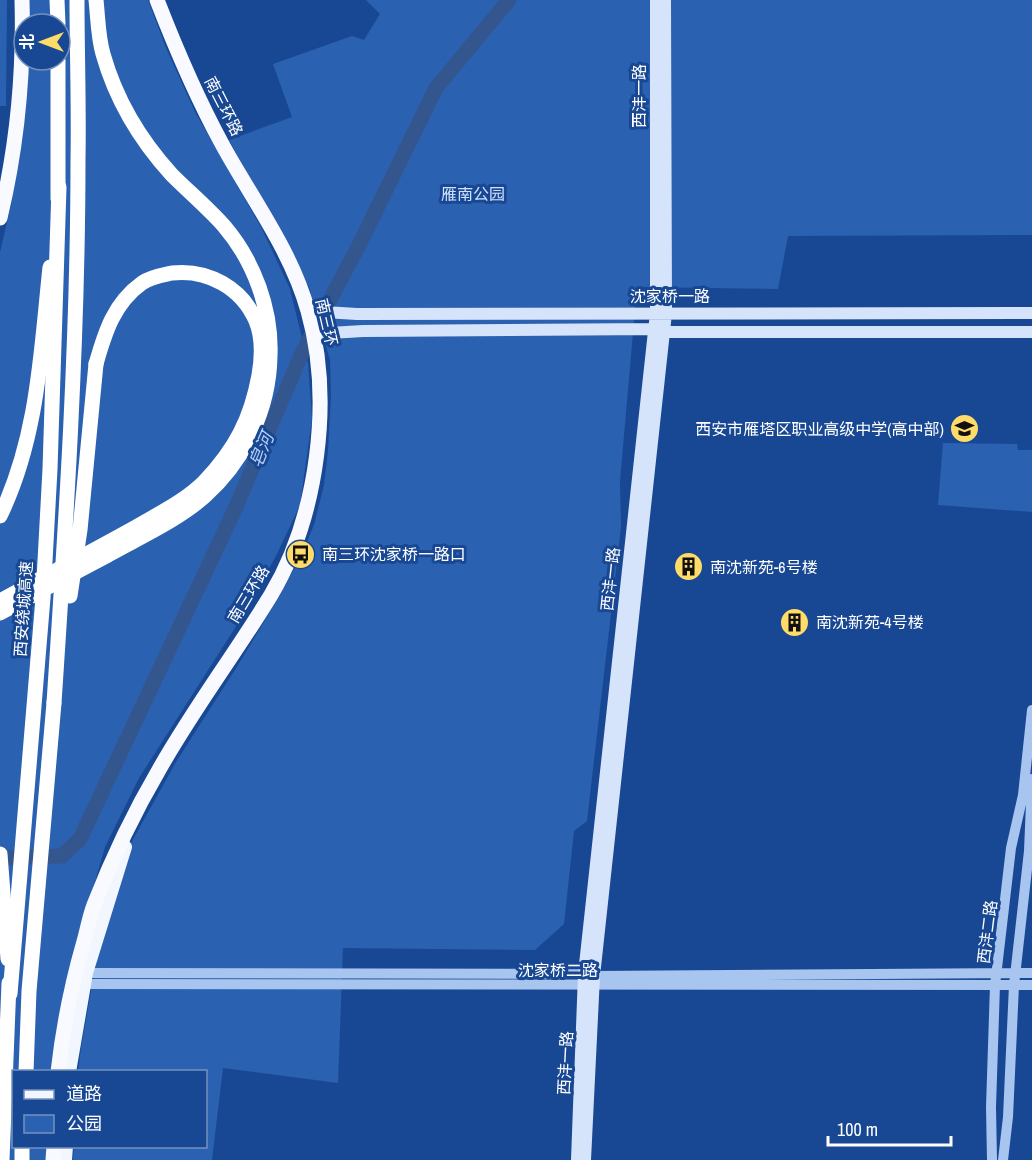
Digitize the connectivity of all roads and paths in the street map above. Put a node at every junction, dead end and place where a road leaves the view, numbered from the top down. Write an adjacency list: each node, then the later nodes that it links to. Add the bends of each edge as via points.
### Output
1 (22, 0): 8 (highway, via 15,146)
2 (77, 0): 22 (highway, bridge, via 74,356)
3 (96, 0): 21 (highway, bridge, via 103,54 129,120 172,175 224,227 243,252 260,289 271,344 267,391 248,442 230,469 204,496 126,545)
4 (157, 0): 11 (highway, 南三环路, via 188,76 268,221)
5 (656, 0): 13 (main road, 西沣一路)
6 (665, 0): 13 (main road, 西沣一路)
7 (58, 72): 9 (highway, 西安绕城高速)
8 (5, 178): 10 (highway)
9 (59, 187): 19 (highway, bridge, via 36,402 24,454); 34 (highway, 西安绕城高速, bridge, via 43,598)
10 (0, 218)
11 (300, 288): 12 (highway, 南三环)
12 (308, 311): 13 (main road, 沈家桥一路); 17 (highway, 南三环)
13 (661, 313): 14 (main road, 沈家桥一路); 15 (main road, 西沣一路)
14 (1032, 313)
15 (659, 330): 16 (main road, 沈家桥一路); 17 (main road, 沈家桥一路); 30 (main road, 西沣一路)
16 (1032, 332)
17 (313, 334): 18 (highway, 南三环)
18 (317, 363): 29 (highway, 南三环路, via 320,421 316,469 304,518 272,593 160,767 133,818 94,906)
19 (0, 516)
20 (0, 601): 22 (highway, bridge, via 69,563 79,558 108,542 118,537 168,508 202,484 227,456 253,404 261,340 247,304 233,290 201,274 164,274 143,282 120,305 105,329 96,364 79,541 77,553 75,564 73,576)
21 (0, 613)
22 (54, 703): 35 (highway, via 29,991)
23 (1032, 710): 26 (street, 西沣二路)
24 (1032, 779): 27 (street, 西沣二路, via 1029,851)
25 (0, 854): 34 (highway, bridge)
26 (997, 972): 27 (street, 沈家桥二路); 30 (street, 沈家桥二路); 33 (street, 西沣二路)
27 (1015, 973): 28 (street, 沈家桥二路); 31 (street, 西沣二路)
28 (1032, 973)
29 (81, 977): 30 (street, 沈家桥二路); 36 (highway, 南三环路, via 62,1035); 37 (main road, 南三环路)
30 (589, 980): 33 (street, 沈家桥二路); 39 (main road, 西沣一路); 40 (main road, 西沣一路)
31 (1014, 985): 32 (street, 沈家桥二路); 33 (street, 沈家桥二路); 42 (street, 西沣二路)
32 (1032, 985)
33 (995, 986): 41 (street, 西沣二路)
34 (10, 994): 38 (highway, 西安绕城高速)
35 (26, 1070)
36 (58, 1070)
37 (69, 1070)
38 (2, 1160)
39 (577, 1160)
40 (585, 1160)
41 (992, 1160)
42 (1003, 1160)

